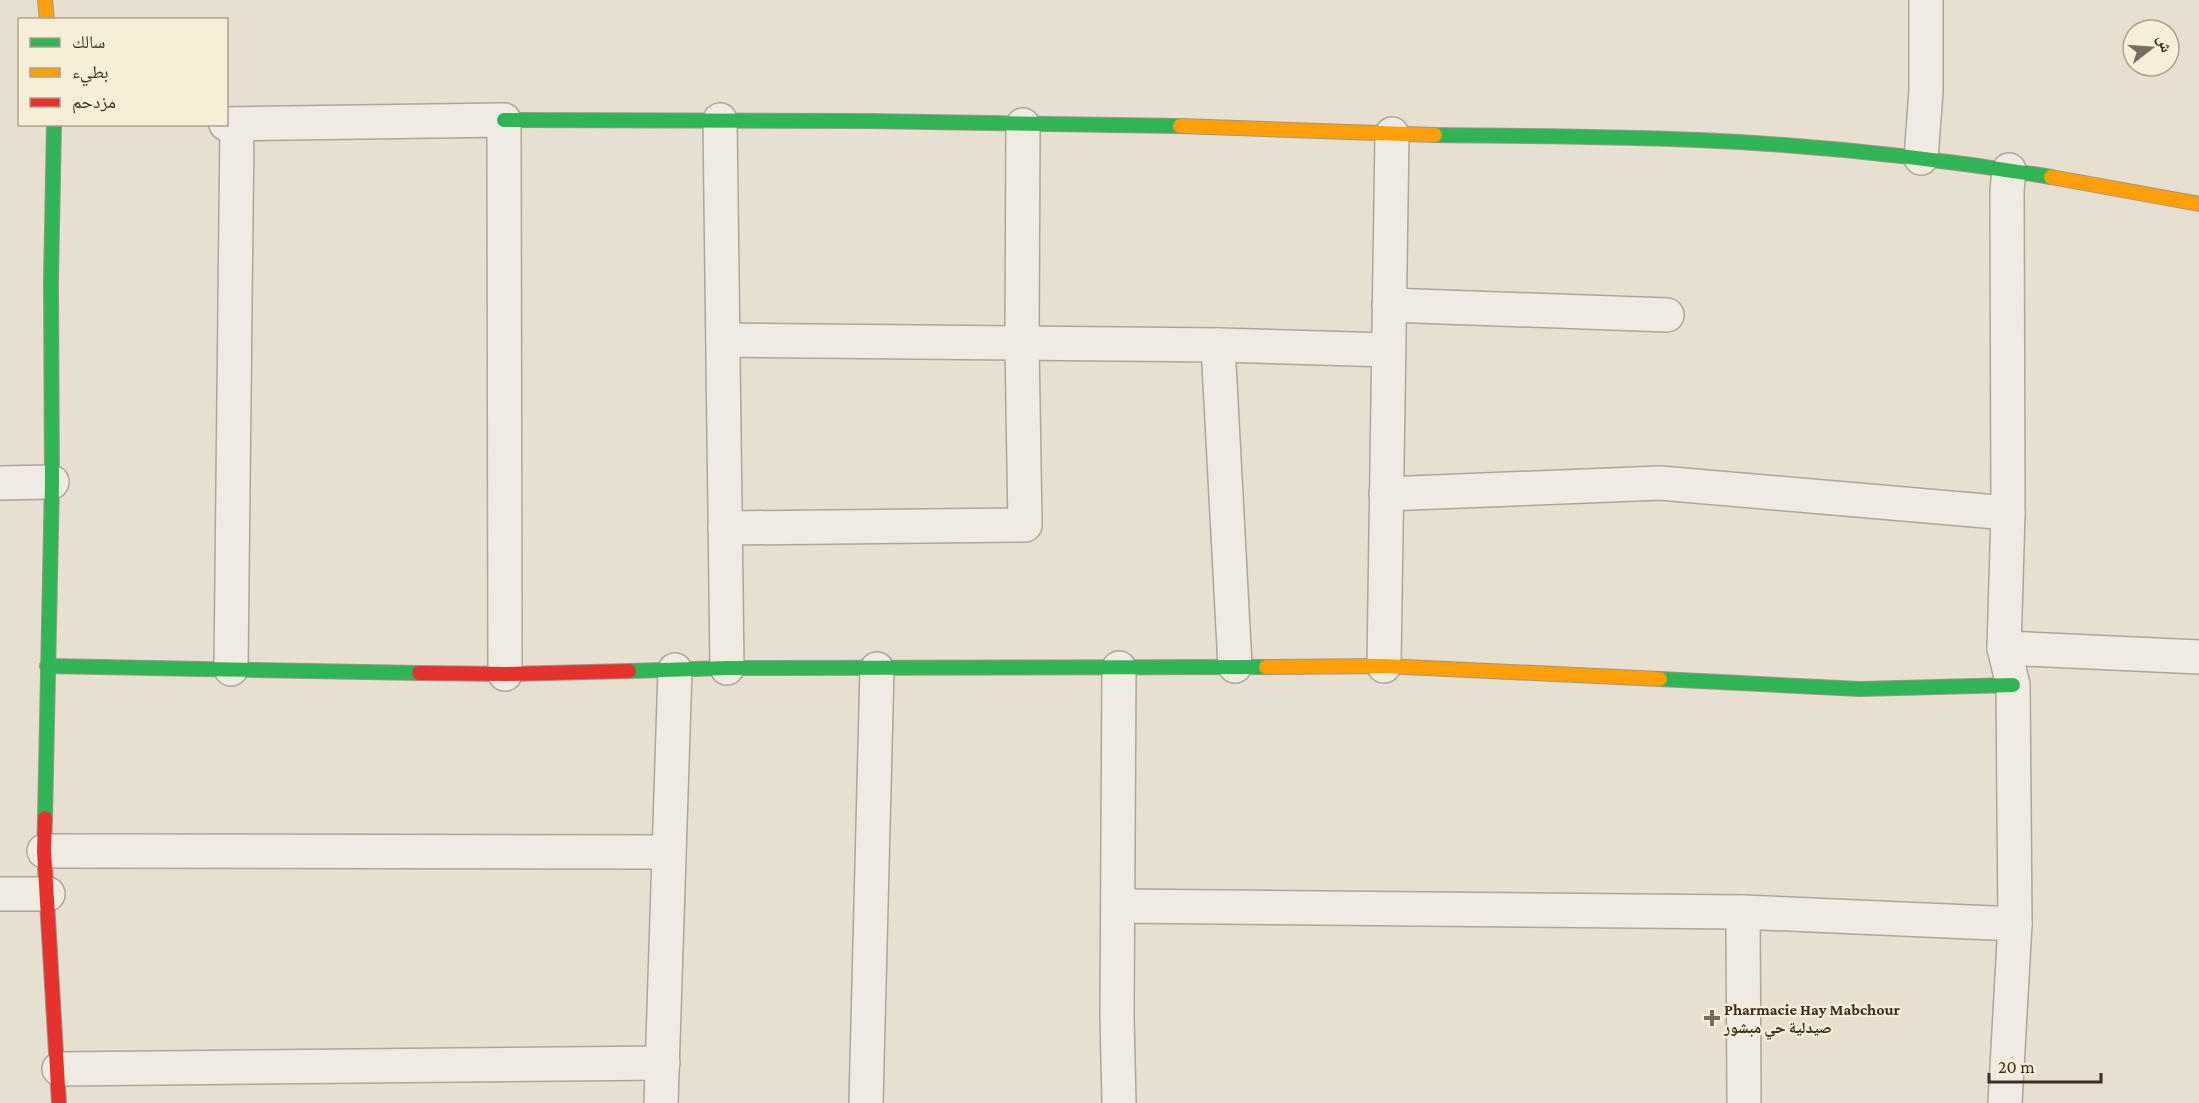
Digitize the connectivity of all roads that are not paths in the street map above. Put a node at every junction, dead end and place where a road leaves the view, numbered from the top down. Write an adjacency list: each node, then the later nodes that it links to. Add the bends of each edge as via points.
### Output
1 (45, 0): 3 (street)
2 (1926, 0): 10 (street)
3 (47, 18)
4 (504, 120): 5 (street); 6 (street); 34 (street)
5 (720, 120): 7 (street); 15 (street)
6 (232, 124): 31 (street)
7 (1023, 124): 9 (street); 16 (street)
8 (54, 126): 19 (street)
9 (1392, 134): 10 (street, via 1696,140); 13 (street)
10 (1921, 158): 11 (street)
11 (2009, 170): 12 (street); 22 (street)
12 (2199, 204)
13 (1389, 305): 14 (street); 18 (street)
14 (1667, 315)
15 (723, 340): 16 (street); 23 (street)
16 (1022, 344): 17 (street); 23 (street, via 1025,525)
17 (1218, 345): 18 (street); 27 (street)
18 (1388, 350): 21 (street)
19 (52, 482): 20 (street); 26 (street)
20 (0, 483)
21 (1386, 494): 22 (street, via 1660,483); 28 (street)
22 (2008, 513): 24 (street)
23 (725, 528): 29 (street)
24 (2004, 648): 25 (street); 35 (street)
25 (2199, 657)
26 (47, 666): 31 (street); 36 (street)
27 (1235, 666): 28 (street); 30 (street)
28 (1384, 666): 35 (street, via 1860,689)
29 (727, 668): 32 (street); 33 (street)
30 (1119, 668): 32 (street); 40 (street)
31 (231, 669): 34 (street)
32 (877, 669): 47 (street)
33 (675, 670): 34 (street); 37 (street)
34 (505, 674)
35 (2013, 685): 42 (street)
36 (44, 851): 37 (street); 39 (street)
37 (668, 852): 43 (street)
38 (0, 894): 39 (street)
39 (48, 894): 44 (street)
40 (1119, 906): 41 (street); 48 (street)
41 (1743, 912): 42 (street); 49 (street)
42 (2015, 924): 50 (street)
43 (663, 1063): 44 (street); 46 (street)
44 (58, 1069): 45 (street)
45 (59, 1103)
46 (661, 1103)
47 (866, 1103)
48 (1119, 1103)
49 (1744, 1103)
50 (2005, 1103)

